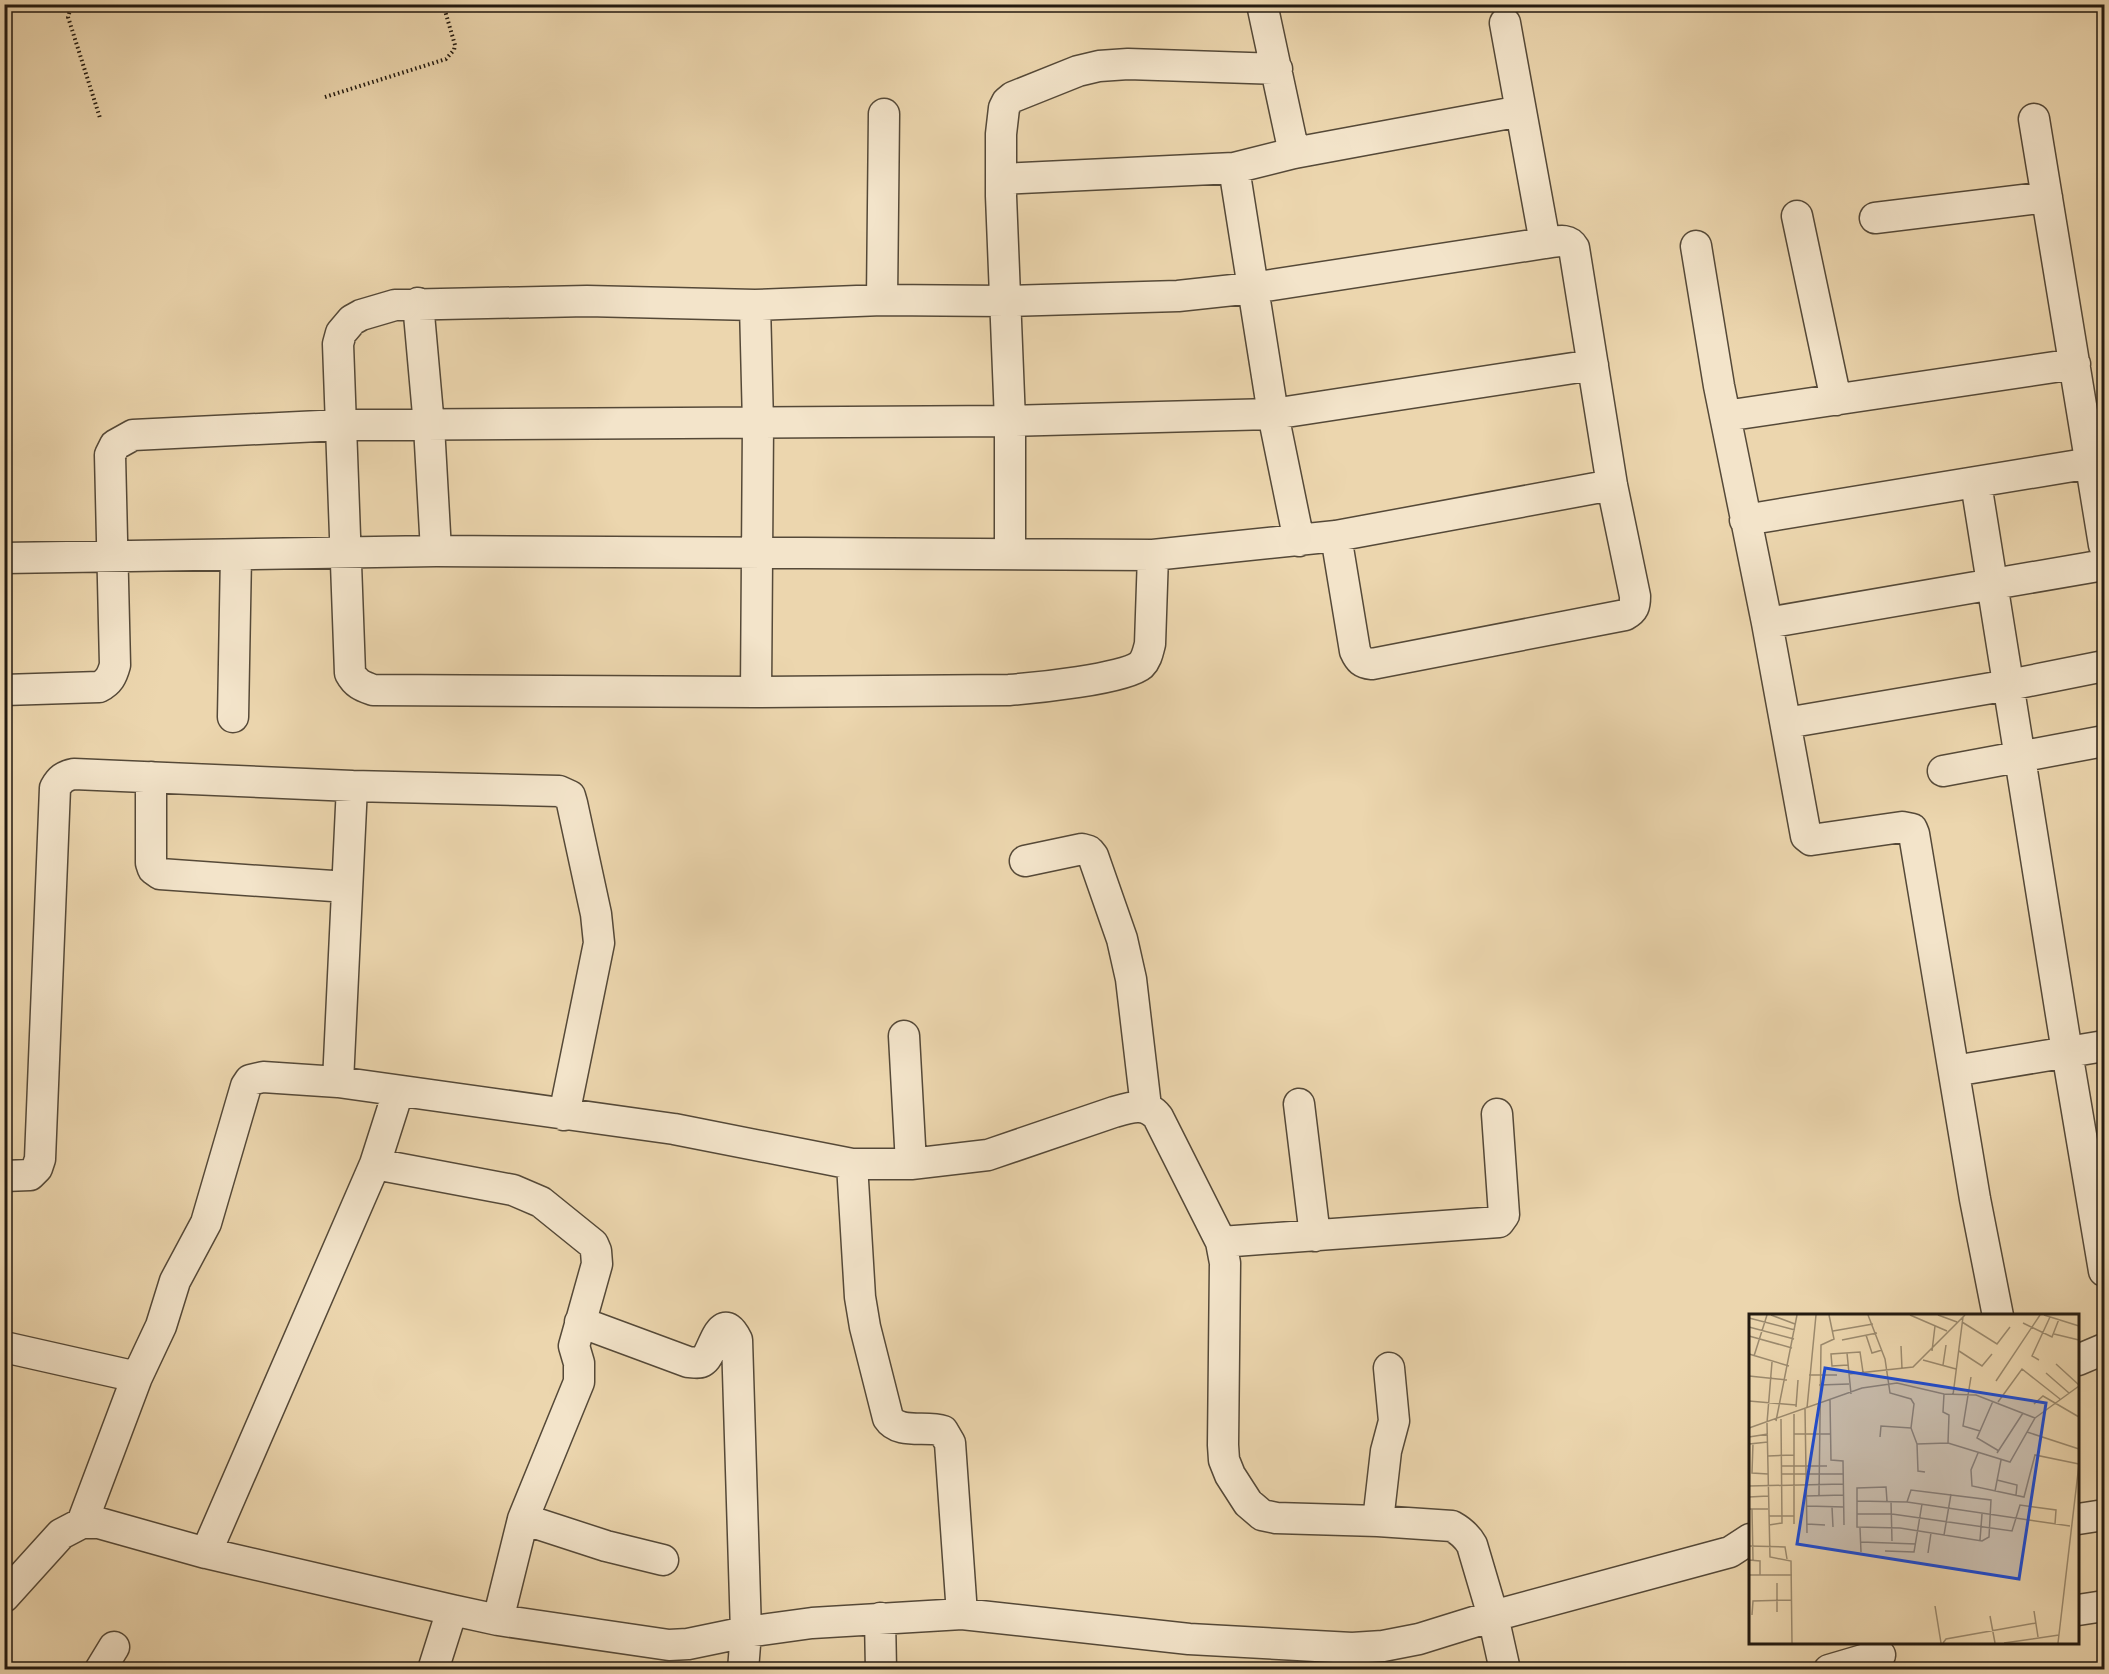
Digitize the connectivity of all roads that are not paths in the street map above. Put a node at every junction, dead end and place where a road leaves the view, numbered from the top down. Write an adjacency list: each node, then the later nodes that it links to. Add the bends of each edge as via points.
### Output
1 (1262, 4): 3 (street)
2 (1505, 22): 4 (street)
3 (1277, 69): 7 (street); 9 (street, via 1128,64 1078,71 1007,102 1001,134)
4 (1521, 111): 7 (street); 13 (street)
5 (884, 114): 16 (street)
6 (2034, 118): 10 (street)
7 (1294, 153): 8 (street)
8 (1234, 168): 9 (street); 15 (street)
9 (1001, 179): 17 (street)
10 (2047, 196): 12 (street); 20 (street)
11 (1797, 216): 22 (street)
12 (1875, 218)
13 (1545, 243): 15 (street); 21 (street, via 1567,240 1574,248)
14 (1696, 246): 24 (street)
15 (1252, 288): 17 (street, via 1178,296); 23 (street)
16 (882, 300): 17 (street); 19 (street)
17 (1005, 301): 25 (street)
18 (418, 303): 19 (street, via 587,301); 27 (street, via 395,304 361,315 341,333); 28 (street)
19 (755, 305): 26 (street)
20 (2075, 364): 22 (street); 29 (street)
21 (1593, 365): 23 (street); 31 (street)
22 (1836, 400): 24 (street)
23 (1273, 414): 25 (street); 34 (street)
24 (1725, 416): 32 (street)
25 (1010, 421): 26 (street); 39 (street)
26 (758, 424): 28 (street); 38 (street)
27 (340, 425): 28 (street); 37 (street); 40 (street, via 133,435 119,441 110,455)
28 (429, 426): 36 (street)
29 (2091, 464): 30 (street); 35 (street)
30 (1976, 483): 32 (street); 45 (street)
31 (1612, 485): 33 (street); 33 (street, via 1635,596 1631,611 1383,662 1365,664 1355,651)
32 (1745, 520): 46 (street)
33 (1336, 536): 34 (street)
34 (1299, 541): 42 (street)
35 (2104, 545)
36 (436, 550): 37 (street); 38 (street)
37 (345, 552): 41 (street); 50 (street, via 350,674 361,686 373,690)
38 (757, 553): 39 (street); 50 (street)
39 (1010, 553): 42 (street)
40 (112, 555): 41 (street); 43 (street); 49 (street, via 115,665 108,683 99,687)
41 (236, 555): 51 (street)
42 (1153, 555): 50 (street, via 1150,644 1141,665 1128,673 1019,689)
43 (4, 558)
44 (2104, 565): 45 (street)
45 (1992, 585): 46 (street); 48 (street)
46 (1767, 623): 52 (street)
47 (2104, 666): 48 (street)
48 (2009, 685): 52 (street); 54 (street)
49 (4, 690)
50 (756, 692)
51 (234, 717)
52 (1785, 723): 63 (street, via 1808,838 1912,829)
53 (2104, 741): 54 (street)
54 (2020, 758): 55 (street); 62 (street)
55 (1943, 771)
56 (151, 777): 57 (street); 59 (street, via 151,863 156,872); 73 (street, via 74,774 65,776 55,788 40,1159 30,1175)
57 (352, 786): 59 (street); 69 (street, via 559,791 570,796 599,943)
58 (1025, 861): 67 (street, via 1082,849 1093,856 1122,939 1131,979)
59 (347, 887): 64 (street)
60 (904, 1036): 72 (street)
61 (2104, 1046): 62 (street)
62 (2067, 1052): 63 (street); 76 (street)
63 (1954, 1071): 77 (street)
64 (338, 1083): 65 (street); 83 (street, via 263,1077 250,1080 206,1223 175,1281 161,1326)
65 (398, 1092): 69 (street); 70 (street)
66 (1299, 1104): 74 (street)
67 (1146, 1107): 72 (street, via 1114,1112 988,1155); 75 (street, via 1158,1117)
68 (1497, 1114): 74 (street, via 1504,1215 1499,1222)
69 (564, 1115): 71 (street, via 674,1129)
70 (375, 1164): 78 (street, via 513,1190 542,1202 584,1235 596,1251 597,1264); 90 (street)
71 (852, 1164): 72 (street); 96 (street, via 860,1297 888,1418 899,1427 936,1428 943,1431 950,1443)
72 (911, 1164)
73 (4, 1176)
74 (1315, 1236): 75 (street)
75 (1221, 1242): 87 (street, via 1226,1263 1223,1445 1230,1475 1248,1503 1262,1515)
76 (2104, 1271)
77 (1998, 1314)
78 (580, 1322): 85 (street, via 574,1346 579,1382); 100 (street, via 696,1363 708,1357 718,1332 733,1332 737,1340)
79 (4, 1347): 83 (street)
80 (2104, 1349): 81 (street)
81 (2079, 1360)
82 (1389, 1368): 87 (street, via 1394,1421 1383,1465)
83 (137, 1377): 88 (street)
84 (2104, 1515): 86 (street)
85 (524, 1519): 91 (street); 99 (street)
86 (2079, 1519)
87 (1378, 1521): 97 (street, via 1452,1526 1460,1530 1472,1545)
88 (82, 1523): 90 (street, via 99,1523); 92 (street, via 61,1534)
89 (1749, 1540): 97 (street, via 1730,1552)
90 (206, 1553): 94 (street)
91 (663, 1560)
92 (4, 1597)
93 (2104, 1606): 95 (street)
94 (452, 1610): 99 (street); 102 (street)
95 (2079, 1610)
96 (962, 1614): 97 (street, via 1189,1639 1352,1648 1419,1639); 98 (street)
97 (1493, 1616): 105 (street)
98 (880, 1618): 100 (street); 104 (street)
99 (498, 1620): 100 (street, via 669,1645)
100 (746, 1632): 103 (street)
101 (1880, 1656): 106 (street)
102 (433, 1670)
103 (743, 1670)
104 (881, 1670)
105 (1505, 1670)
106 (1829, 1670)

